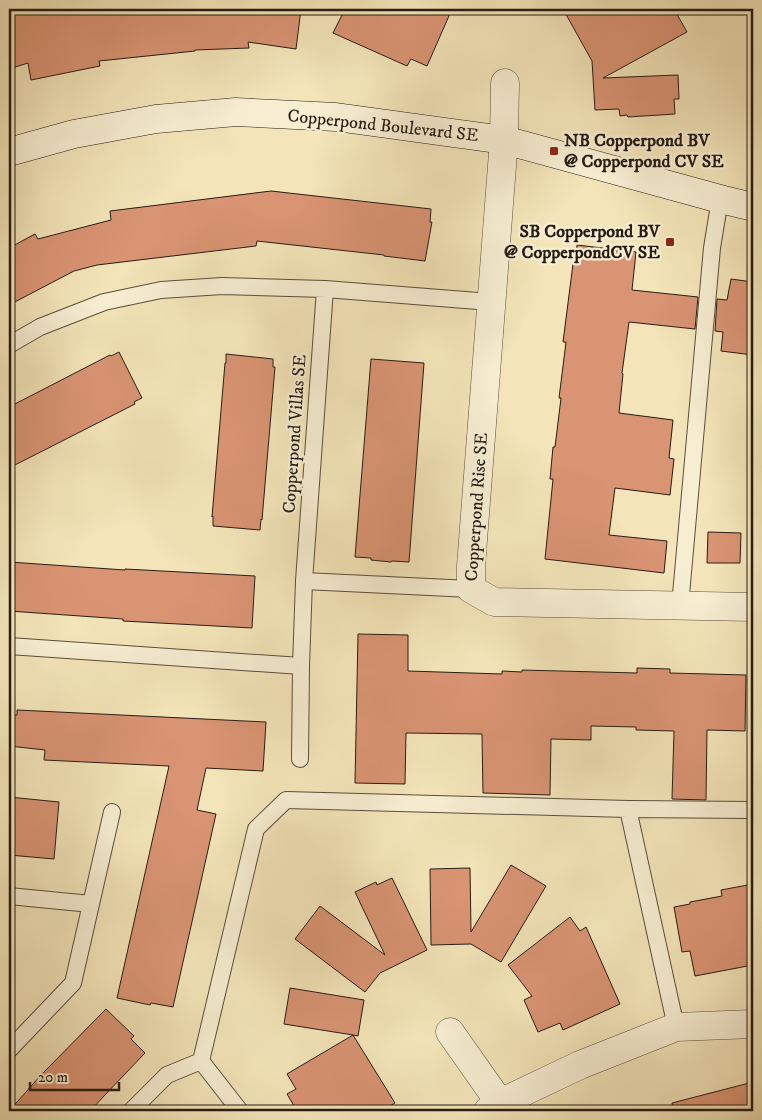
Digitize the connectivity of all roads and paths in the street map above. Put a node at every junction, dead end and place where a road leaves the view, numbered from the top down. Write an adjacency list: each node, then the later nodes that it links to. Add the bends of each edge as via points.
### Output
1 (505, 83): 2 (street, Copperpond Rise SE)
2 (504, 140): 3 (street, Copperpond Boulevard SE, via 336,117 236,112 156,119 74,134); 4 (street, Copperpond Boulevard SE); 7 (street, Copperpond Rise SE)
3 (9, 152)
4 (720, 199): 5 (street, Copperpond Boulevard SE); 11 (lane, via 712,248)
5 (753, 206)
6 (325, 288): 7 (lane); 8 (lane, via 222,286 161,290 104,302 40,327); 9 (lane, Copperpond Villas SE)
7 (491, 302): 10 (street, Copperpond Rise SE)
8 (9, 346)
9 (304, 582): 10 (lane); 14 (lane, Copperpond Villas SE)
10 (471, 589): 11 (street, Copperpond Rise SE, via 494,602)
11 (680, 606): 12 (street, Copperpond Rise SE)
12 (753, 607)
13 (9, 646): 14 (lane)
14 (301, 666): 15 (lane, Copperpond Villas SE)
15 (300, 759)
16 (628, 809): 17 (lane); 22 (lane); 25 (lane, via 286,800 256,829)
17 (753, 810)
18 (112, 812): 20 (lane)
19 (9, 896): 20 (lane)
20 (91, 904): 24 (lane, via 74,983)
21 (753, 1024): 22 (street)
22 (676, 1027): 26 (street, via 580,1065)
23 (450, 1032): 26 (street)
24 (9, 1050)
25 (202, 1061): 27 (lane, via 167,1075); 28 (lane)
26 (494, 1107)
27 (131, 1111)
28 (240, 1111)

